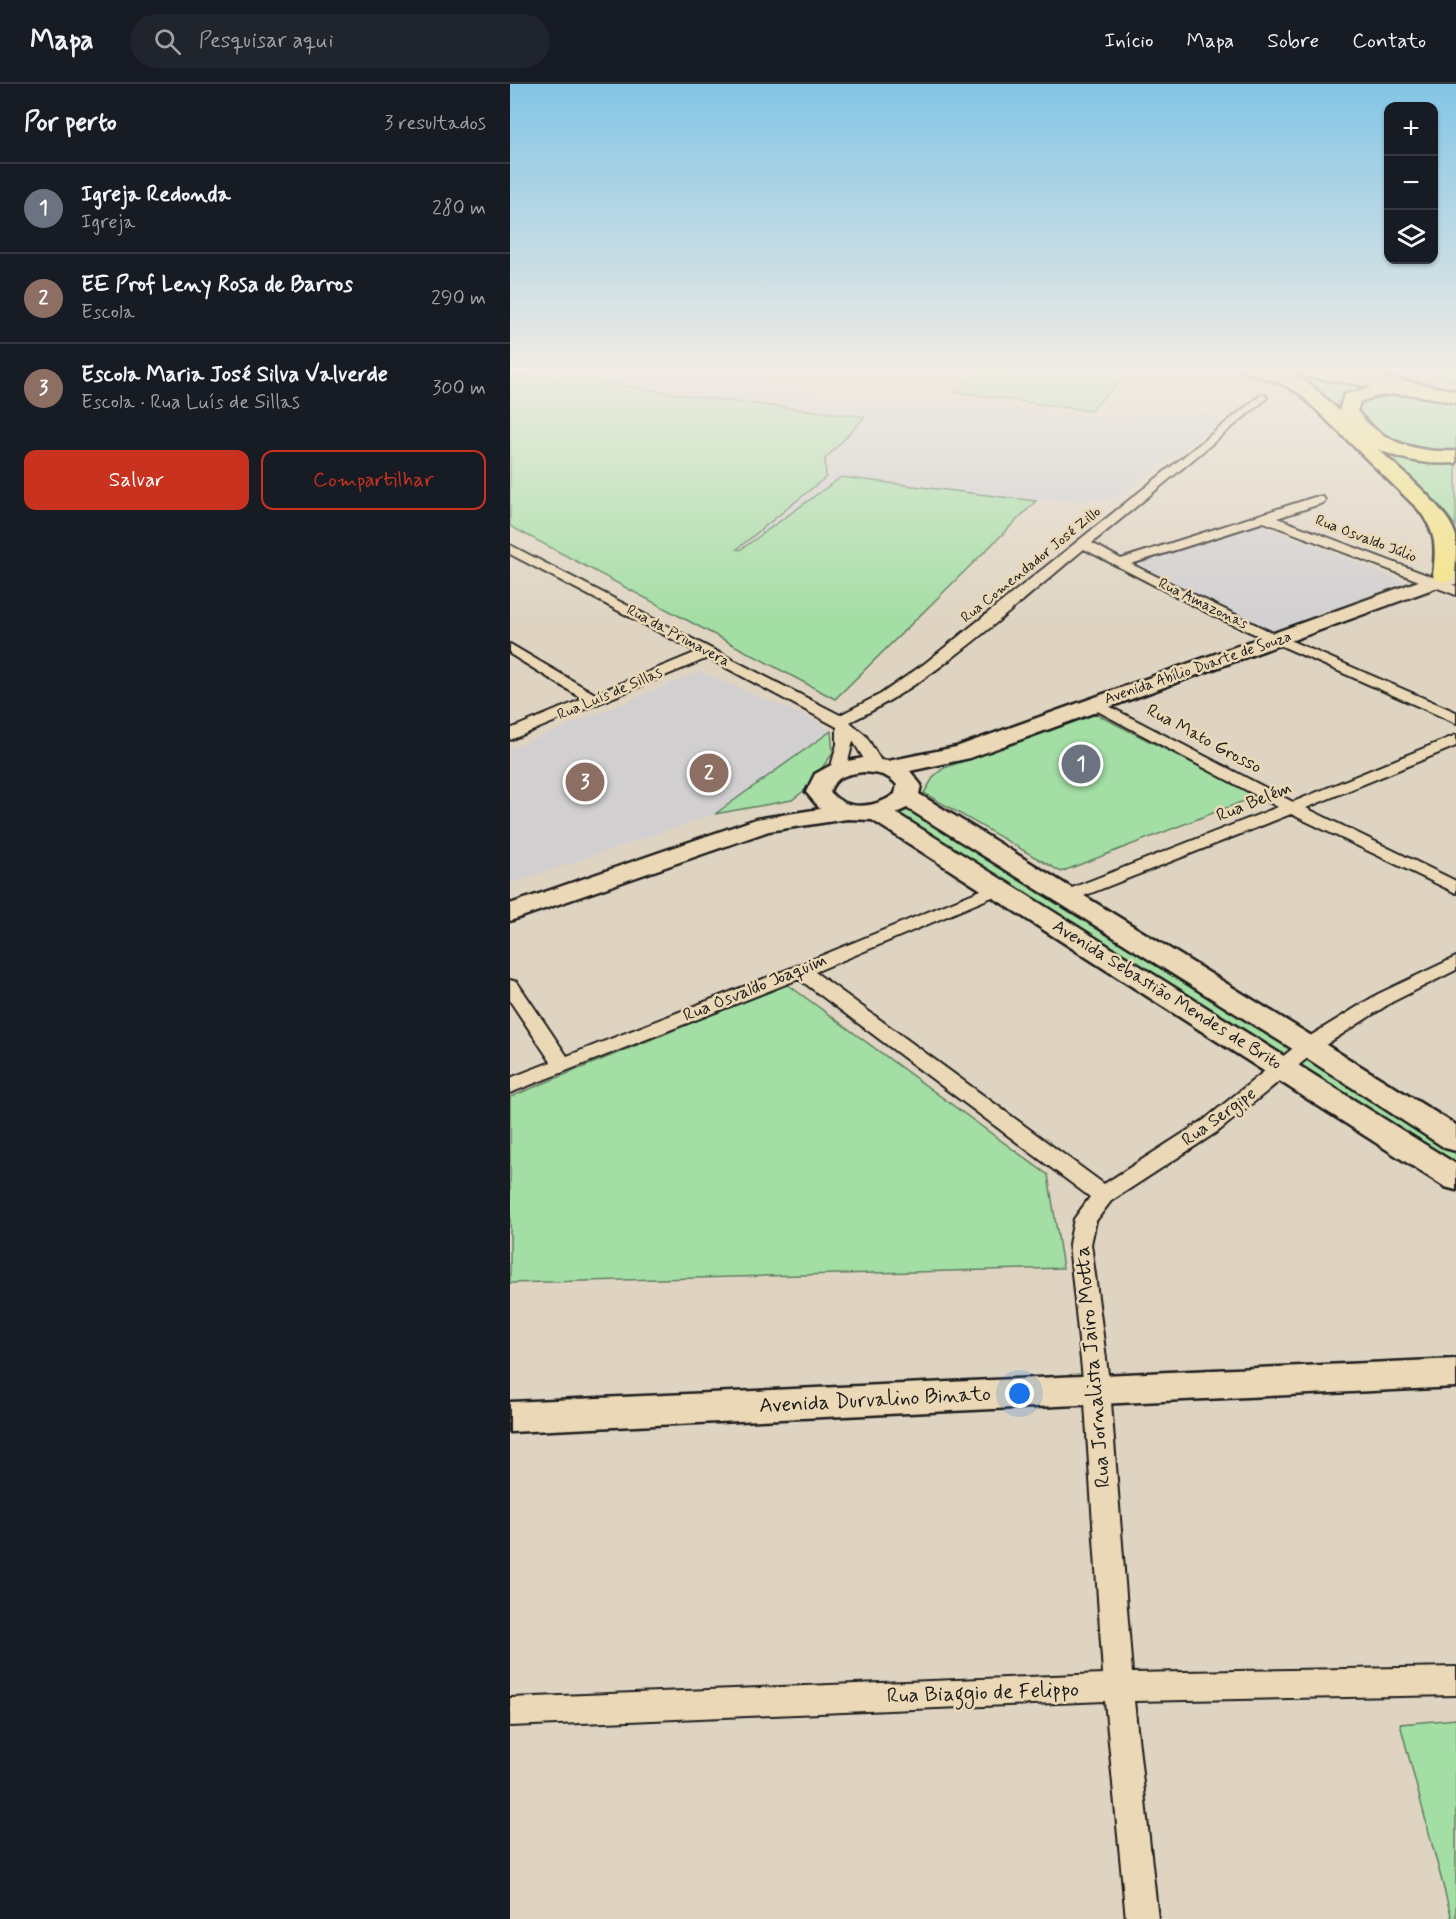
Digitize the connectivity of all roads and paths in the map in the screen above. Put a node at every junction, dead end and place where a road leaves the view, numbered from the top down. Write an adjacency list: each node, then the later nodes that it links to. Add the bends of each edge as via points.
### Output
1 (1195, 453): 7 (street, Rua Comendador José Zillo)
2 (1371, 453): 12 (highway, via 1442,525 1447,540)
3 (1407, 453): 4 (highway, via 1428,458)
4 (1456, 457)
5 (1319, 500): 6 (street)
6 (1264, 517): 11 (street); 12 (street, Rua Osvaldo Júlio)
7 (1084, 544): 11 (street, Rua Amazonas); 20 (street, Rua Comendador José Zillo, via 918,676)
8 (510, 549): 9 (street, Rua da Primavera)
9 (527, 558): 10 (street); 16 (street, Rua da Primavera)
10 (510, 564)
11 (1119, 564): 14 (street, Rua Amazonas)
12 (1447, 574): 13 (street, Rua Osvaldo Júlio); 14 (main road, Avenida Abílio Duarte de Souza)
13 (1456, 591)
14 (1276, 640): 18 (main road, Avenida Abílio Duarte de Souza); 19 (street, Rua Amazonas)
15 (510, 648): 17 (street)
16 (710, 652): 17 (street, Rua Luís de Sillas); 20 (street, Rua da Primavera)
17 (594, 700): 21 (street, Rua Luís de Sillas)
18 (1095, 704): 23 (main road, Avenida Abílio Duarte de Souza); 28 (street, Rua Mato Grosso)
19 (1456, 718)
20 (842, 724): 24 (street, Rua da Primavera); 25 (street, via 845,744)
21 (510, 735)
22 (1456, 740): 28 (street, Rua Belém)
23 (962, 753): 24 (main road, Avenida Abílio Duarte de Souza); 26 (main road, Avenida Abílio Duarte de Souza)
24 (882, 767): 25 (main road, Avenida Abílio Duarte de Souza, via 850,766); 26 (main road, Avenida Sebastião Mendes de Brito, via 902,775)
25 (838, 770): 27 (main road, via 823,780)
26 (908, 791): 30 (main road, Avenida Abílio Duarte de Souza, via 889,808); 34 (main road, Avenida Sebastião Mendes de Brito)
27 (818, 792): 29 (main road, via 832,807); 31 (main road)
28 (1292, 808): 33 (street, Rua Mato Grosso); 34 (street, Rua Belém)
29 (847, 812): 30 (main road); 31 (main road)
30 (877, 812): 32 (main road, Avenida Sebastião Mendes de Brito)
31 (765, 824): 35 (main road)
32 (998, 888): 37 (street, Rua Osvaldo Joaquim); 41 (main road, Avenida Sebastião Mendes de Brito)
33 (1456, 888)
34 (1065, 897): 39 (main road, Avenida Sebastião Mendes de Brito)
35 (510, 913)
36 (1456, 963): 39 (street, Rua Sergipe, via 1385,998)
37 (801, 971): 40 (street, Rua Osvaldo Joaquim); 45 (street)
38 (510, 986): 40 (street)
39 (1309, 1046): 41 (street, Rua Sergipe); 43 (main road, Avenida Sebastião Mendes de Brito)
40 (562, 1064): 42 (street, Rua Osvaldo Joaquim)
41 (1281, 1068): 44 (main road, Avenida Sebastião Mendes de Brito); 45 (street, Rua Sergipe, via 1212,1125)
42 (510, 1086)
43 (1456, 1140)
44 (1456, 1179)
45 (1103, 1195): 47 (street, Rua Jornalista Jairo Motta, via 1085,1219 1080,1244)
46 (1456, 1373): 47 (main road, Avenida Durvalino Binato)
47 (1097, 1389): 48 (main road, Avenida Durvalino Binato); 50 (street, Rua Jornalista Jairo Motta)
48 (510, 1417)
49 (1456, 1682): 50 (street, Rua Biaggio de Felippo)
50 (1118, 1688): 51 (street, Rua Biaggio de Felippo); 52 (street, Rua Jornalista Jairo Motta)
51 (510, 1712)
52 (1142, 1919)

